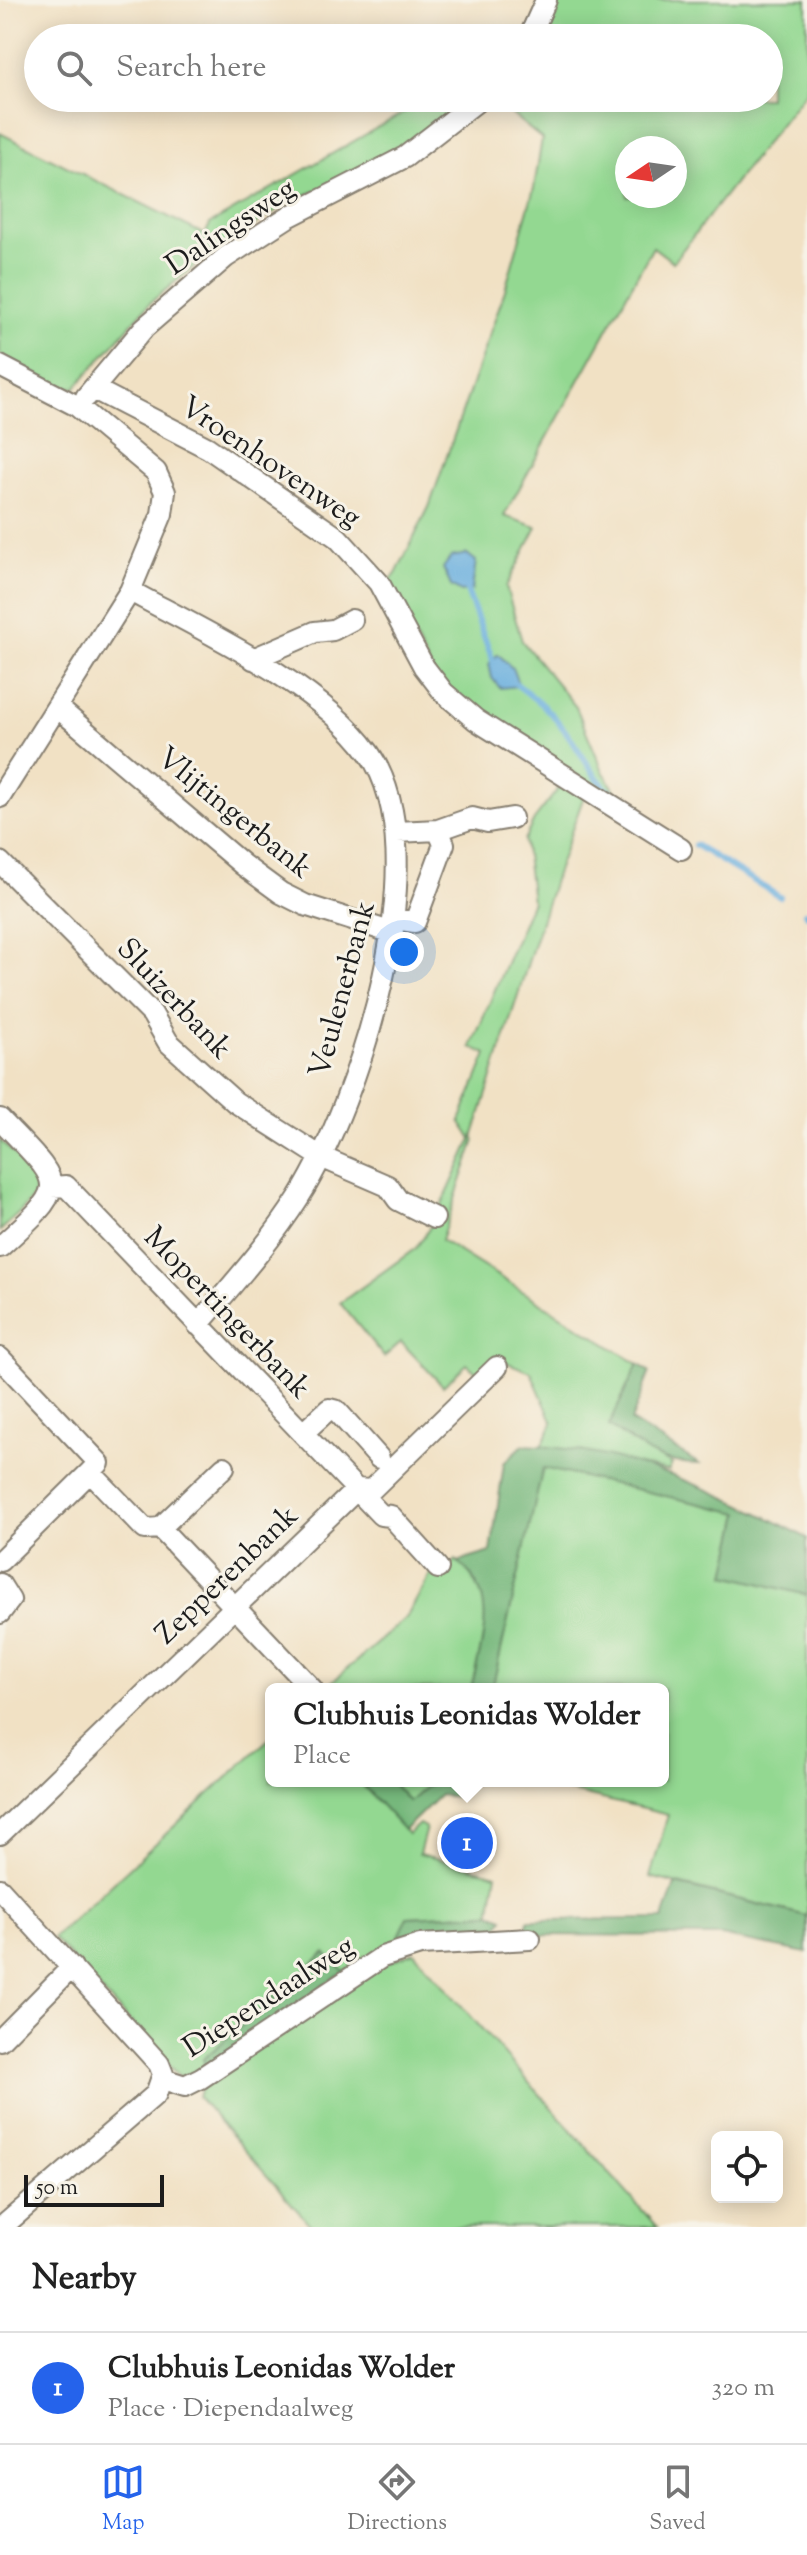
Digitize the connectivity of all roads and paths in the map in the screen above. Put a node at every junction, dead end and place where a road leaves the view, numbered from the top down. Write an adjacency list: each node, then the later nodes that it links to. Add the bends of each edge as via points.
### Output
1 (546, 0): 2 (street)
2 (535, 24)
3 (463, 112): 5 (street, Dalingsweg, via 405,157 288,217 226,257 144,328)
4 (0, 366): 6 (street)
5 (94, 389): 6 (street, Dalingsweg); 15 (street, Vroenhovenweg, via 208,448 338,538 379,583 444,693 476,720)
6 (77, 406): 7 (street, via 139,456 161,479 165,492 162,514)
7 (130, 591): 9 (street, Veulenerbank); 10 (street)
8 (352, 620): 9 (street)
9 (253, 659): 14 (street, Veulenerbank, via 315,701 364,746 386,786)
10 (57, 707): 11 (street); 17 (street, Vlijtingerbank, via 281,893 305,905)
11 (0, 797)
12 (512, 818): 13 (street, via 472,818)
13 (438, 830): 14 (street); 17 (street, via 444,844 415,922)
14 (397, 832): 17 (street, Veulenerbank)
15 (681, 849)
16 (0, 862): 19 (street, Sluizerbank, via 152,1014 168,1042 235,1102)
17 (394, 926): 19 (street, Veulenerbank, via 372,1015)
18 (0, 1119): 20 (street, via 47,1170)
19 (321, 1157): 21 (street, via 388,1186 398,1200); 23 (street, Veulenerbank, via 268,1241)
20 (52, 1187): 22 (street, via 44,1207); 23 (street, Mopertingerbank, via 66,1186)
21 (434, 1218)
22 (0, 1247)
23 (198, 1325): 26 (street, Mopertingerbank)
24 (0, 1358): 29 (street, via 99,1463)
25 (497, 1367): 30 (street, Zepperenbank, via 371,1490)
26 (303, 1433): 27 (street, via 329,1409 337,1411); 30 (street, Mopertingerbank)
27 (379, 1458)
28 (224, 1467): 31 (street)
29 (90, 1472): 31 (street, via 145,1529); 32 (street)
30 (357, 1489): 33 (street, Mopertingerbank, via 381,1515 391,1516); 35 (street, Zepperenbank)
31 (160, 1528): 35 (street)
32 (0, 1561)
33 (438, 1568)
34 (0, 1584): 36 (street, via 10,1600)
35 (234, 1607): 37 (street); 38 (street, Zepperenbank)
36 (0, 1613)
37 (306, 1683)
38 (0, 1834)
39 (0, 1889): 41 (street)
40 (530, 1939): 43 (street, Diependaalweg, via 420,1945 382,1957 201,2078 185,2086)
41 (72, 1967): 42 (street); 43 (street, via 159,2064)
42 (0, 2040)
43 (163, 2079): 44 (street, Diependaalweg, via 156,2094)
44 (2, 2227)

